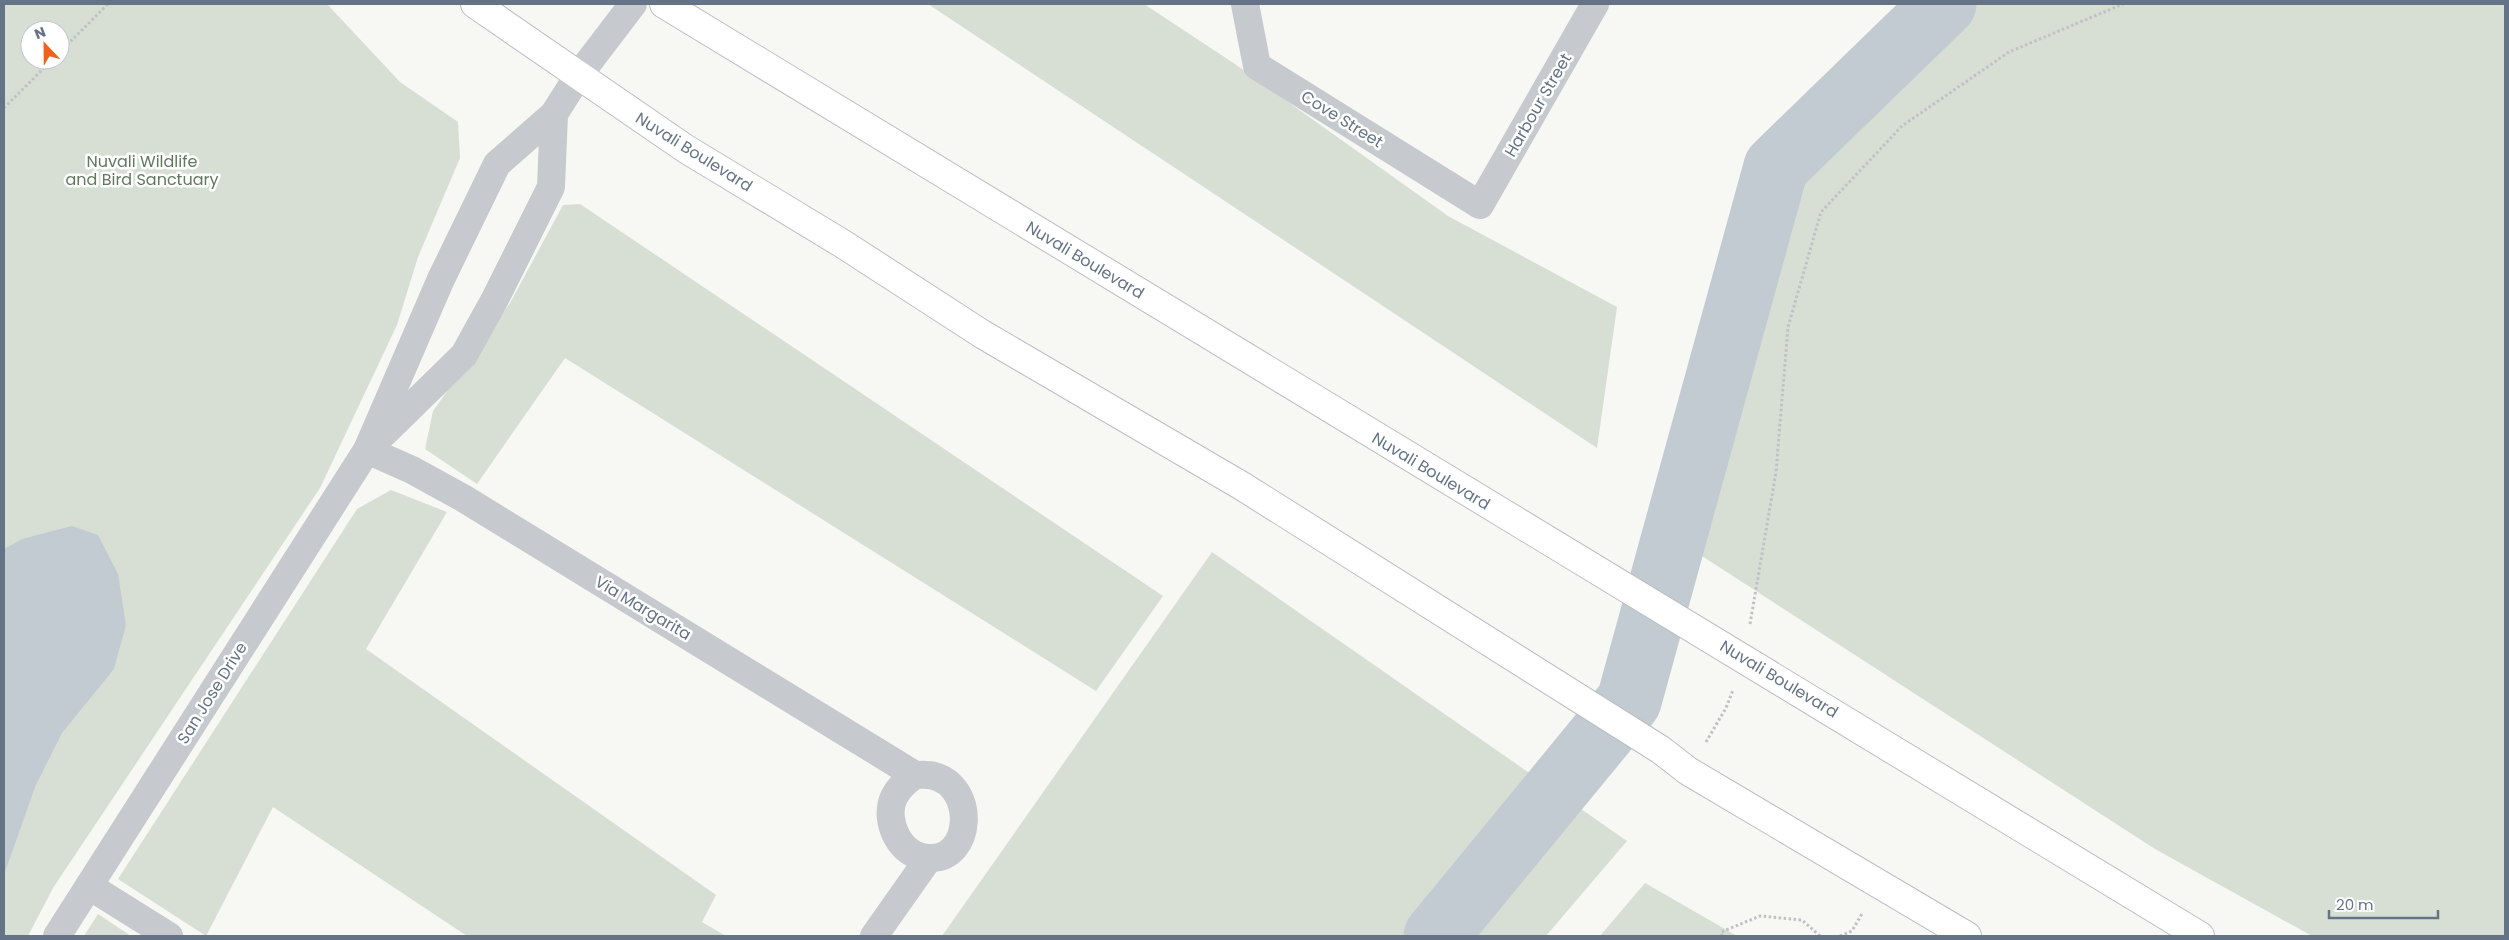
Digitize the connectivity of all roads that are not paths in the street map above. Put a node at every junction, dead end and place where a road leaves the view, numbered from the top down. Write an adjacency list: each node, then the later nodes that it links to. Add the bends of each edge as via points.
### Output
1 (475, 4): 6 (street, Nuvali Boulevard)
2 (633, 4): 6 (street)
3 (664, 4): 17 (street, Nuvali Boulevard)
4 (1245, 4): 8 (street, Cove Street, via 1257,66)
5 (1595, 4): 8 (street, Harbour Street)
6 (578, 76): 7 (street); 16 (street, Nuvali Boulevard, via 686,149 843,244 982,334 1242,486 1688,770)
7 (554, 114): 9 (street, via 497,164 441,279); 9 (street, via 551,187 464,355)
8 (1480, 205)
9 (367, 450): 10 (street, Via Margarita, via 463,498); 12 (street, San Jose Drive)
10 (915, 774): 11 (street, via 902,784 890,814 893,830 901,843 914,853); 11 (street, via 934,776 951,785 962,802 965,821 959,839 946,854)
11 (929, 858): 15 (street)
12 (89, 886): 13 (street, San Jose Drive); 14 (street)
13 (58, 936)
14 (169, 936)
15 (874, 936)
16 (1966, 936)
17 (2200, 936)

